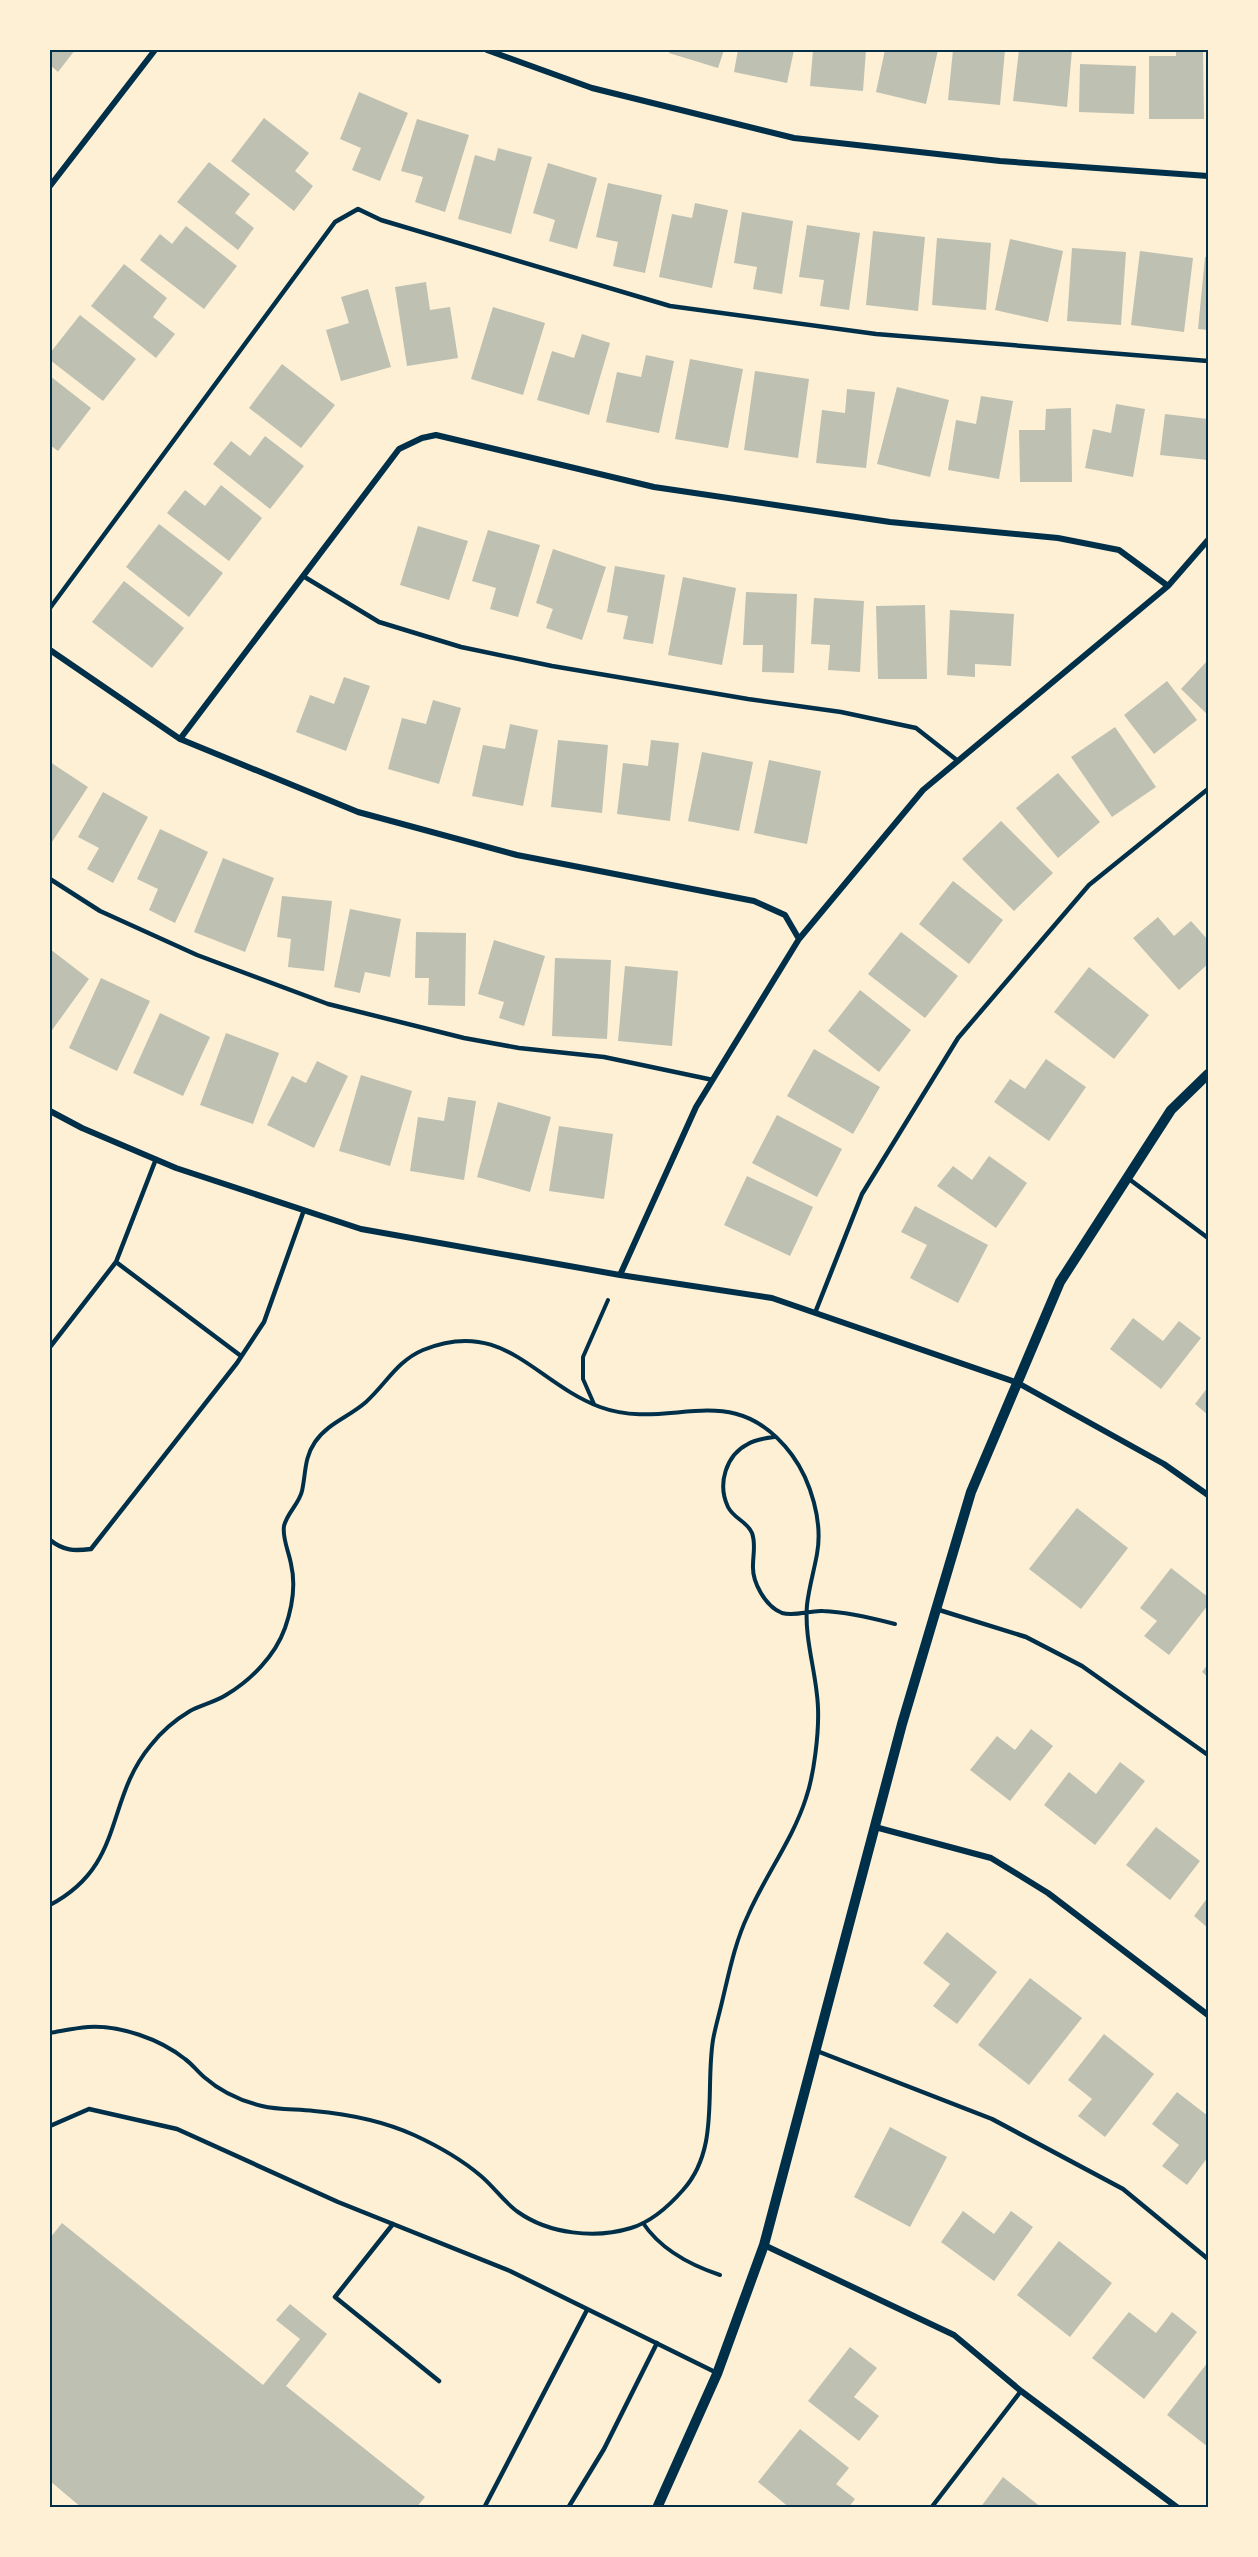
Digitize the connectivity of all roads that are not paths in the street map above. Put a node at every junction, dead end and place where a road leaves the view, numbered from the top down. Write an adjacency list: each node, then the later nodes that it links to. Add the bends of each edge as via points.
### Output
1 (155, 50): 4 (street)
2 (487, 50): 3 (street, via 592,88 794,138 1000,161)
3 (1209, 176)
4 (50, 186)
5 (1209, 361): 9 (lane, via 876,334 670,306 381,220 358,209 335,222)
6 (1209, 540): 8 (street)
7 (303, 576): 8 (street, via 399,449 436,435 654,487 890,522 1058,538 1119,550); 11 (street); 12 (lane, via 379,622 460,647 916,728)
8 (1168, 586): 12 (street)
9 (50, 608)
10 (50, 650): 11 (street)
11 (180, 739): 15 (street, via 358,812 518,855 754,901 785,915)
12 (958, 761): 15 (street, via 923,790)
13 (1209, 789): 25 (lane, via 1089,885 958,1038 862,1194)
14 (50, 879): 17 (lane, via 100,911 197,955 328,1004 464,1038 604,1057)
15 (799, 939): 17 (street)
16 (1209, 1074): 20 (street, via 1171,1110)
17 (713, 1080): 24 (street, via 696,1107)
18 (50, 1111): 19 (street)
19 (156, 1159): 21 (street); 23 (lane)
20 (1127, 1178): 22 (lane); 28 (street, via 1060,1282)
21 (304, 1210): 24 (street, via 361,1229); 27 (lane, via 264,1322)
22 (1209, 1238)
23 (116, 1262): 26 (lane); 27 (lane)
24 (620, 1275): 25 (street, via 772,1298)
25 (815, 1313): 28 (street)
26 (50, 1347)
27 (241, 1356): 30 (lane, via 91,1549 73,1551)
28 (1018, 1383): 29 (street, via 1164,1464); 31 (street, via 971,1492)
29 (1209, 1495)
30 (50, 1540)
31 (936, 1609): 32 (lane, via 1026,1637 1082,1666); 33 (street)
32 (1209, 1755)
33 (875, 1827): 34 (street, via 991,1858 1048,1893); 35 (street)
34 (1209, 2015)
35 (814, 2050): 38 (street); 39 (lane, via 992,2119 1123,2188)
36 (50, 2126): 37 (lane, via 89,2109 177,2129)
37 (393, 2224): 40 (lane, via 510,2271); 43 (lane, via 335,2297)
38 (764, 2245): 42 (street); 44 (street, via 954,2335)
39 (1209, 2259)
40 (587, 2310): 41 (lane); 45 (lane)
41 (657, 2343): 42 (lane); 46 (lane, via 604,2449)
42 (717, 2374): 47 (street)
43 (439, 2381)
44 (1021, 2391): 48 (lane); 49 (street)
45 (484, 2508)
46 (568, 2508)
47 (657, 2508)
48 (932, 2508)
49 (1178, 2508)

